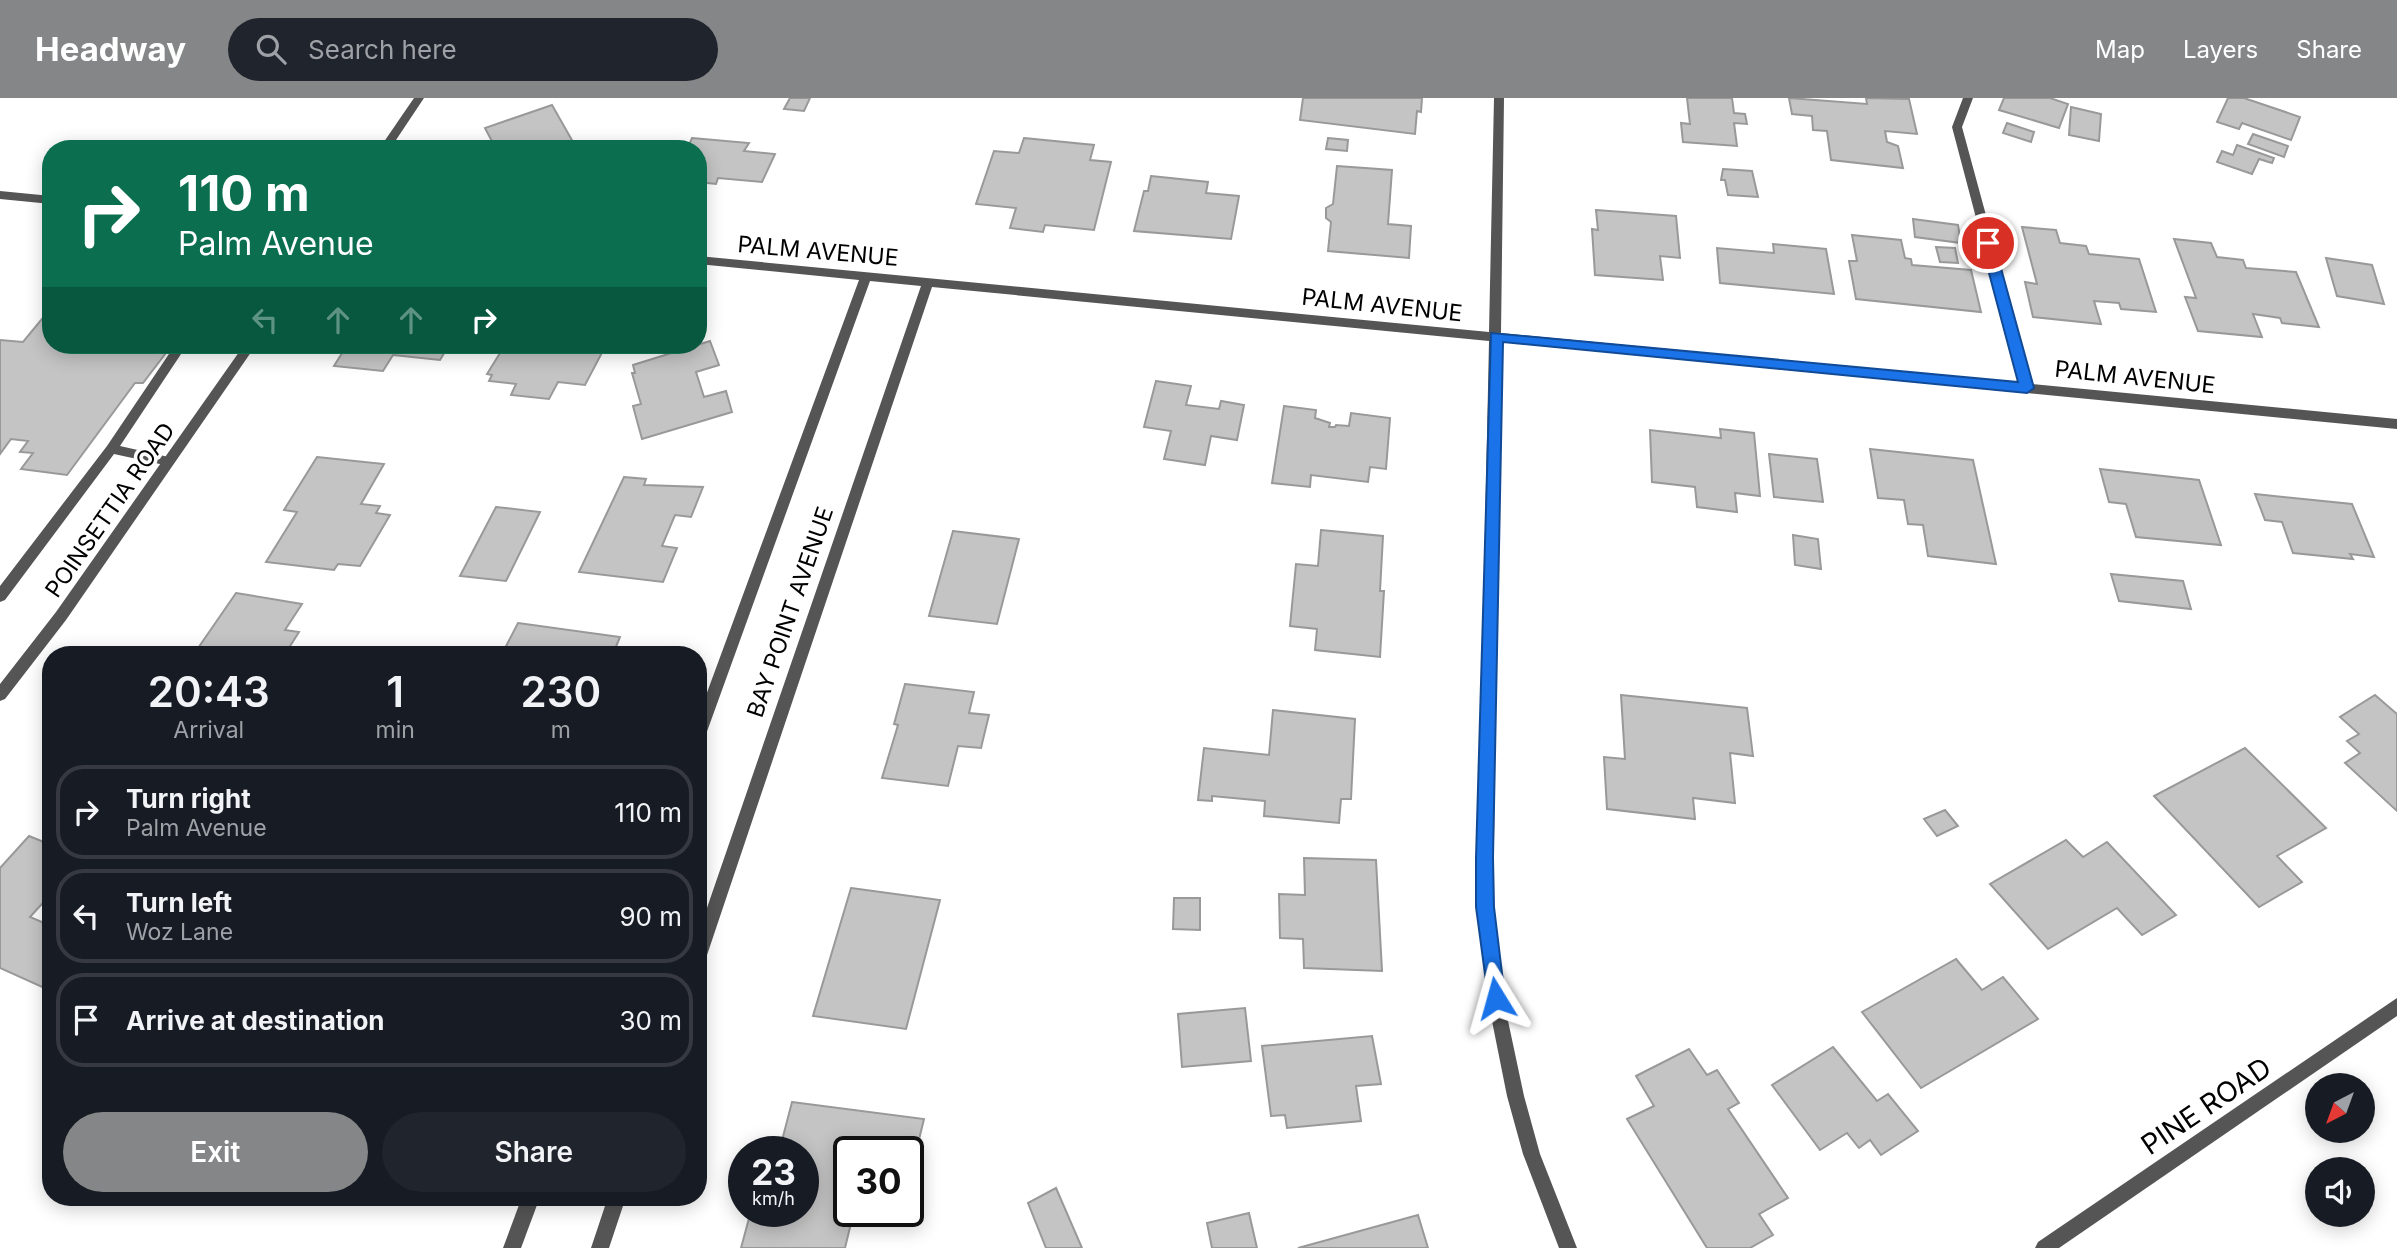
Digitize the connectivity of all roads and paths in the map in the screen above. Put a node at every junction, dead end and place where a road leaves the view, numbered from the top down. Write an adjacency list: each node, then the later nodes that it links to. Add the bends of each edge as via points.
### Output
1 (419, 98): 4 (street)
2 (1499, 98): 10 (street)
3 (1968, 98): 13 (street, via 1957,127)
4 (390, 140)
5 (0, 195): 6 (street)
6 (42, 199)
7 (707, 261): 8 (street, PALM AVENUE)
8 (866, 277): 9 (street, PALM AVENUE); 19 (street, BAY POINT AVENUE)
9 (928, 281): 10 (street, PALM AVENUE); 20 (street, BAY POINT AVENUE)
10 (1496, 337): 13 (street, PALM AVENUE); 26 (street, via 1485,907 1492,975 1523,1125)
11 (175, 354): 15 (street)
12 (244, 354): 16 (street, POINSETTIA ROAD)
13 (2027, 388): 14 (street, PALM AVENUE)
14 (2397, 424)
15 (111, 449): 16 (street); 17 (street)
16 (169, 461): 18 (street, POINSETTIA ROAD)
17 (0, 596)
18 (0, 695)
19 (707, 712)
20 (707, 932)
21 (2397, 1006): 27 (street, PINE ROAD)
22 (528, 1206): 24 (street)
23 (614, 1206): 25 (street)
24 (512, 1248)
25 (600, 1248)
26 (1568, 1248)
27 (2044, 1248)

